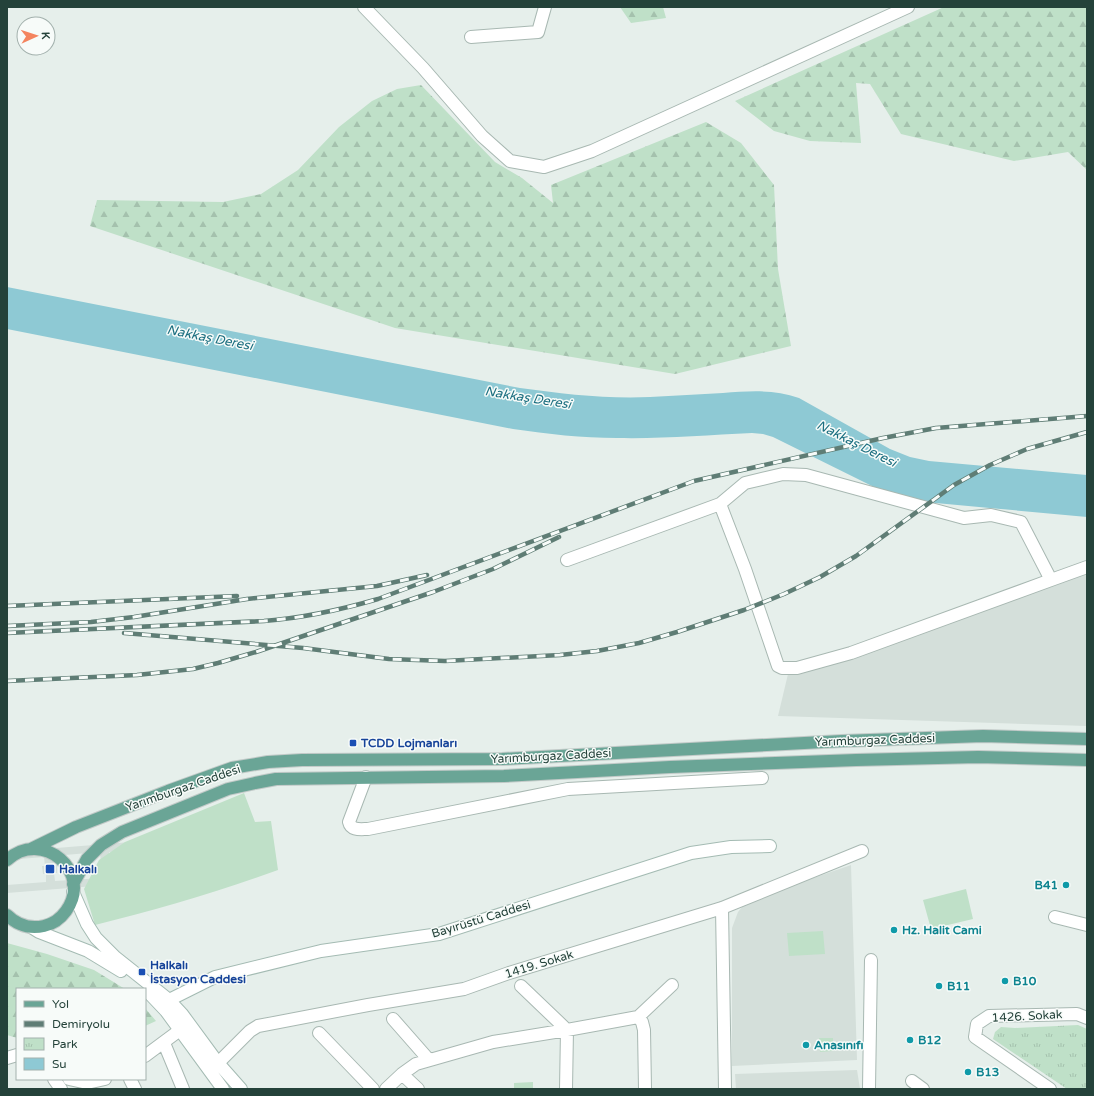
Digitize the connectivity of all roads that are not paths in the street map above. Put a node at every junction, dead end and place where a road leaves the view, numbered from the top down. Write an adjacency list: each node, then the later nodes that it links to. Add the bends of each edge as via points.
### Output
1 (364, 7): 3 (street, via 423,68 482,136 510,161 544,167 592,151)
2 (545, 7): 4 (street, via 538,32)
3 (908, 7)
4 (472, 37)
5 (720, 504): 6 (street); 8 (street, via 745,483 783,474 806,475 964,518 991,515 1006,518 1021,522); 8 (street, via 778,666 782,668 797,668 851,653)
6 (567, 560)
7 (1087, 567): 8 (street)
8 (1051, 580)
9 (1087, 740): 10 (main road, Yarımburgaz Caddesi, via 983,736 502,759)
10 (366, 760): 12 (main road); 15 (main road, Yarımburgaz Caddesi, via 268,762 232,768 76,827)
11 (1087, 760): 12 (main road, Yarımburgaz Caddesi, via 955,758 670,767 504,776)
12 (366, 777): 13 (street, via 349,822 354,829 368,829 568,789); 18 (main road, Yarımburgaz Caddesi, via 276,779 228,790 116,835 87,859)
13 (762, 778)
14 (770, 846): 30 (street, Bayırüstü Caddesi, via 691,852 439,934 322,951 215,977)
15 (31, 849): 17 (main road, Yarımburgaz Caddesi); 18 (main road, via 45,850 59,857 69,869)
16 (862, 850): 19 (street, 1419. Sokak)
17 (9, 857)
18 (73, 888): 23 (main road, Yarımburgaz Caddesi, via 69,906 59,918 46,925); 30 (street, via 87,924 96,938 115,957)
19 (722, 908): 40 (street, 1419. Sokak, via 464,989 258,1026); 57 (street)
20 (7, 915): 23 (main road)
21 (1055, 917): 24 (street)
22 (7, 923): 23 (main road, Yarımburgaz Caddesi)
23 (26, 925): 28 (street, via 109,963)
24 (1087, 925)
25 (871, 960): 58 (street)
26 (672, 985): 31 (street)
27 (521, 986): 35 (street)
28 (143, 988)
29 (146, 991): 34 (street, via 157,1000)
30 (169, 1000): 40 (street)
31 (638, 1017): 35 (street); 56 (street, via 644,1030)
32 (1087, 1018): 60 (street, 1426. Sokak, via 1077,1014 989,1016 977,1024 975,1037)
33 (393, 1019): 39 (street)
34 (180, 1030): 37 (street); 50 (street)
35 (567, 1030): 39 (street, via 493,1042); 55 (street)
36 (319, 1033): 52 (street)
37 (164, 1042): 38 (street); 49 (street)
38 (146, 1055)
39 (430, 1060): 41 (street, via 416,1064)
40 (218, 1063): 51 (street)
41 (402, 1074): 53 (street); 54 (street)
42 (55, 1080): 47 (street)
43 (74, 1080): 44 (street, via 87,1083)
44 (100, 1080)
45 (130, 1080): 48 (street)
46 (912, 1081): 59 (street)
47 (61, 1089)
48 (135, 1089)
49 (183, 1089)
50 (223, 1089)
51 (241, 1089)
52 (373, 1089)
53 (386, 1089)
54 (418, 1089)
55 (566, 1089)
56 (645, 1089)
57 (725, 1089)
58 (869, 1089)
59 (924, 1089)
60 (1050, 1089)

